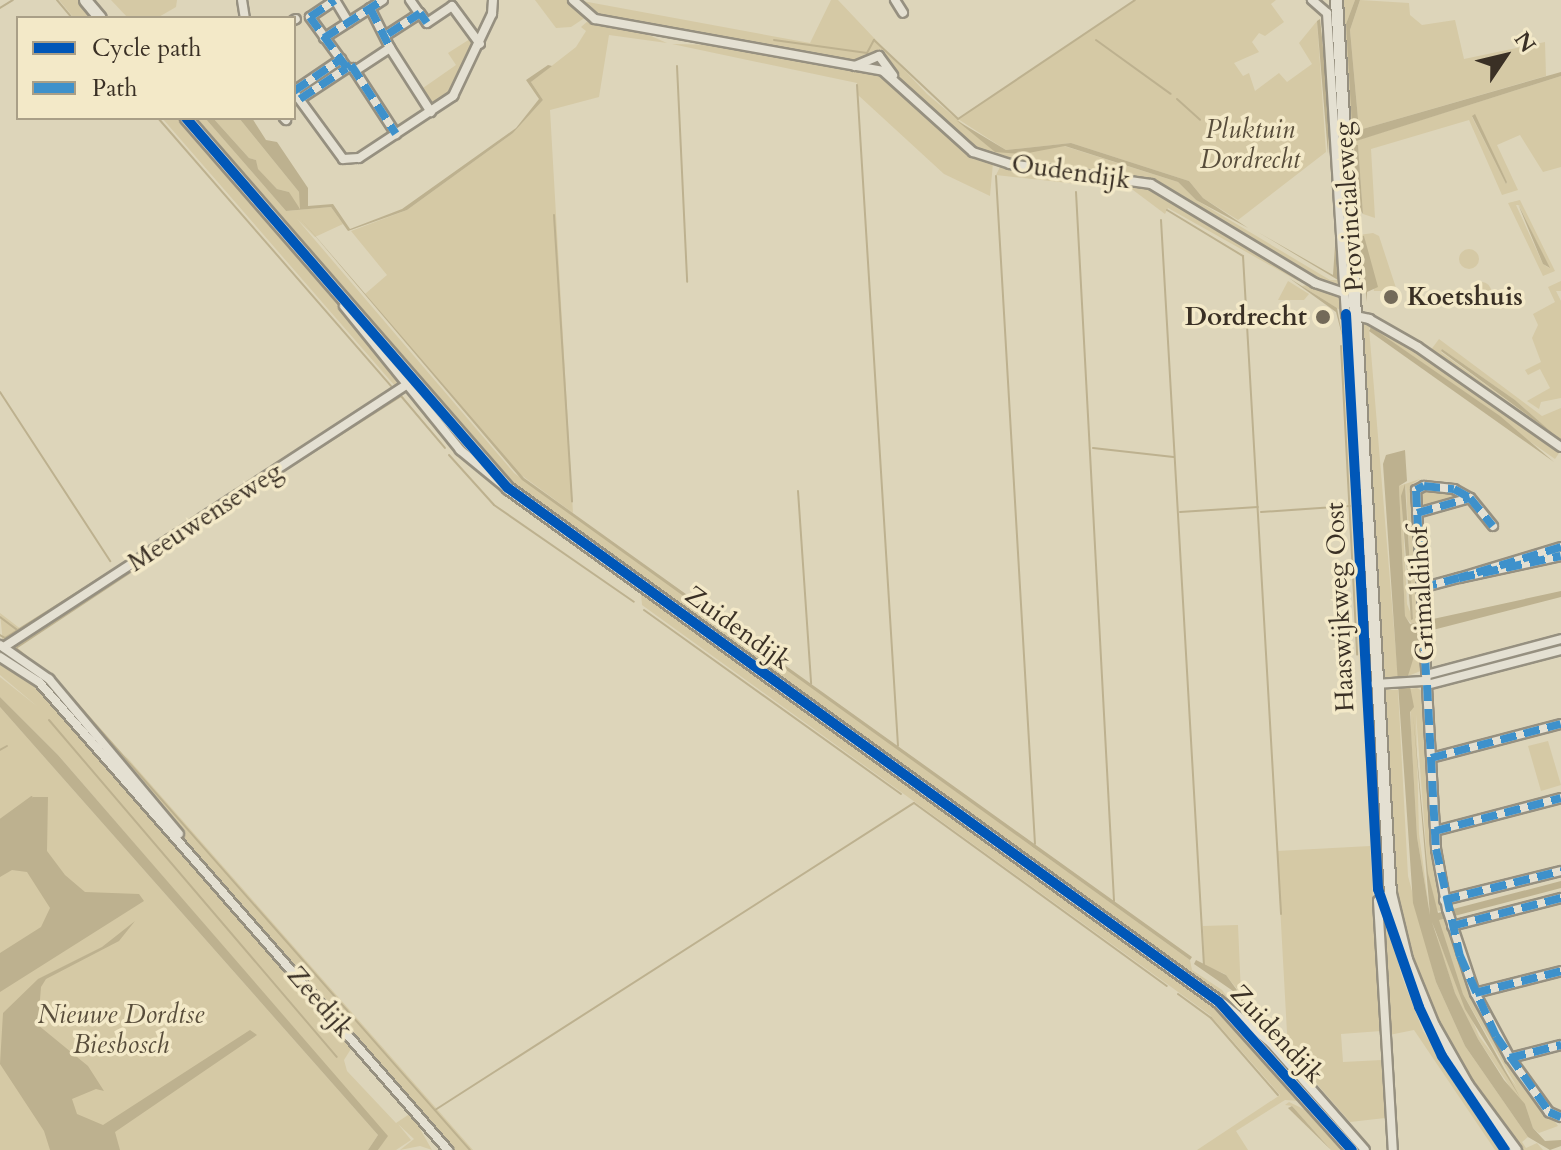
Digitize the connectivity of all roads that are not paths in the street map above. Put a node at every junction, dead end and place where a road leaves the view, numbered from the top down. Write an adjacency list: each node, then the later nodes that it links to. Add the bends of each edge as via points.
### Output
1 (85, 0): 13 (street)
2 (335, 0): 14 (street); 16 (street, via 310,17)
3 (410, 0): 11 (street)
4 (493, 0): 17 (street)
5 (573, 0): 20 (street, Oudendijk, via 595,19)
6 (895, 0): 12 (street)
7 (1312, 0): 27 (street, via 1327,13)
8 (1336, 0): 27 (street, Provincialeweg)
9 (385, 1): 10 (street)
10 (370, 8): 14 (street); 15 (street)
11 (419, 13): 15 (street); 17 (street, via 427,23 452,6)
12 (903, 13)
13 (98, 16)
14 (348, 22): 16 (street)
15 (388, 34): 18 (street)
16 (324, 38): 19 (street)
17 (480, 44): 24 (street, via 453,96)
18 (390, 48): 21 (street); 24 (street)
19 (341, 59): 21 (street); 23 (street)
20 (851, 67): 22 (street, Oudendijk, via 875,69); 22 (street, Oudendijk, via 879,56)
21 (351, 70): 23 (street); 26 (street)
22 (896, 79): 27 (street, Oudendijk, via 973,152 1010,164 1151,184 1315,283)
23 (296, 95): 26 (street, via 343,159 359,158)
24 (431, 112): 26 (street)
25 (188, 120): 28 (street, Zuidendijk)
26 (396, 134)
27 (1347, 286): 29 (street, Provincialeweg)
28 (333, 288): 30 (street); 32 (street, Zuidendijk)
29 (1351, 315): 31 (street, via 1418,347); 45 (street, Provincialeweg)
30 (405, 386): 32 (street, via 460,450); 41 (street, Meeuwenseweg)
31 (1561, 447)
32 (508, 488): 58 (street, Zuidendijk)
33 (1470, 498): 34 (street, Grimaldihof); 34 (street, Grimaldihof, via 1443,486 1424,486 1416,490); 35 (street)
34 (1417, 513): 39 (street, Grimaldihof)
35 (1493, 526)
36 (1561, 547): 38 (street)
37 (1561, 556): 38 (street)
38 (1459, 578): 39 (street)
39 (1421, 588): 44 (street, Grimaldihof)
40 (1561, 639): 44 (street)
41 (2, 646): 50 (street, Zeedijk, via 49,679 142,785)
42 (1561, 650): 44 (street)
43 (0, 657): 50 (street, Zeedijk, via 39,682)
44 (1425, 680): 45 (street); 47 (street, Grimaldihof)
45 (1380, 684): 52 (street, Provincialeweg)
46 (1561, 724): 47 (street)
47 (1431, 758): 49 (street, Grimaldihof)
48 (1561, 798): 49 (street)
49 (1435, 831): 54 (street, Grimaldihof)
50 (192, 855): 63 (street, Zeedijk)
51 (1561, 871): 54 (street)
52 (1390, 893): 66 (street, via 1378,901); 67 (street, Provincialeweg, via 1406,959 1433,1025 1467,1085)
53 (1561, 898): 55 (street)
54 (1446, 905): 55 (street, Grimaldihof)
55 (1451, 923): 57 (street, Grimaldihof)
56 (1561, 971): 57 (street)
57 (1475, 993): 60 (street, Grimaldihof)
58 (1219, 1002): 61 (street, Zuidendijk); 65 (street, via 1271,1043)
59 (1561, 1045): 60 (street)
60 (1510, 1058): 62 (street, Grimaldihof, via 1549,1112)
61 (1320, 1113): 64 (street, Zuidendijk); 65 (street, Zuidendijk)
62 (1561, 1117)
63 (448, 1150)
64 (1352, 1150)
65 (1365, 1150)
66 (1393, 1150)
67 (1515, 1150)

